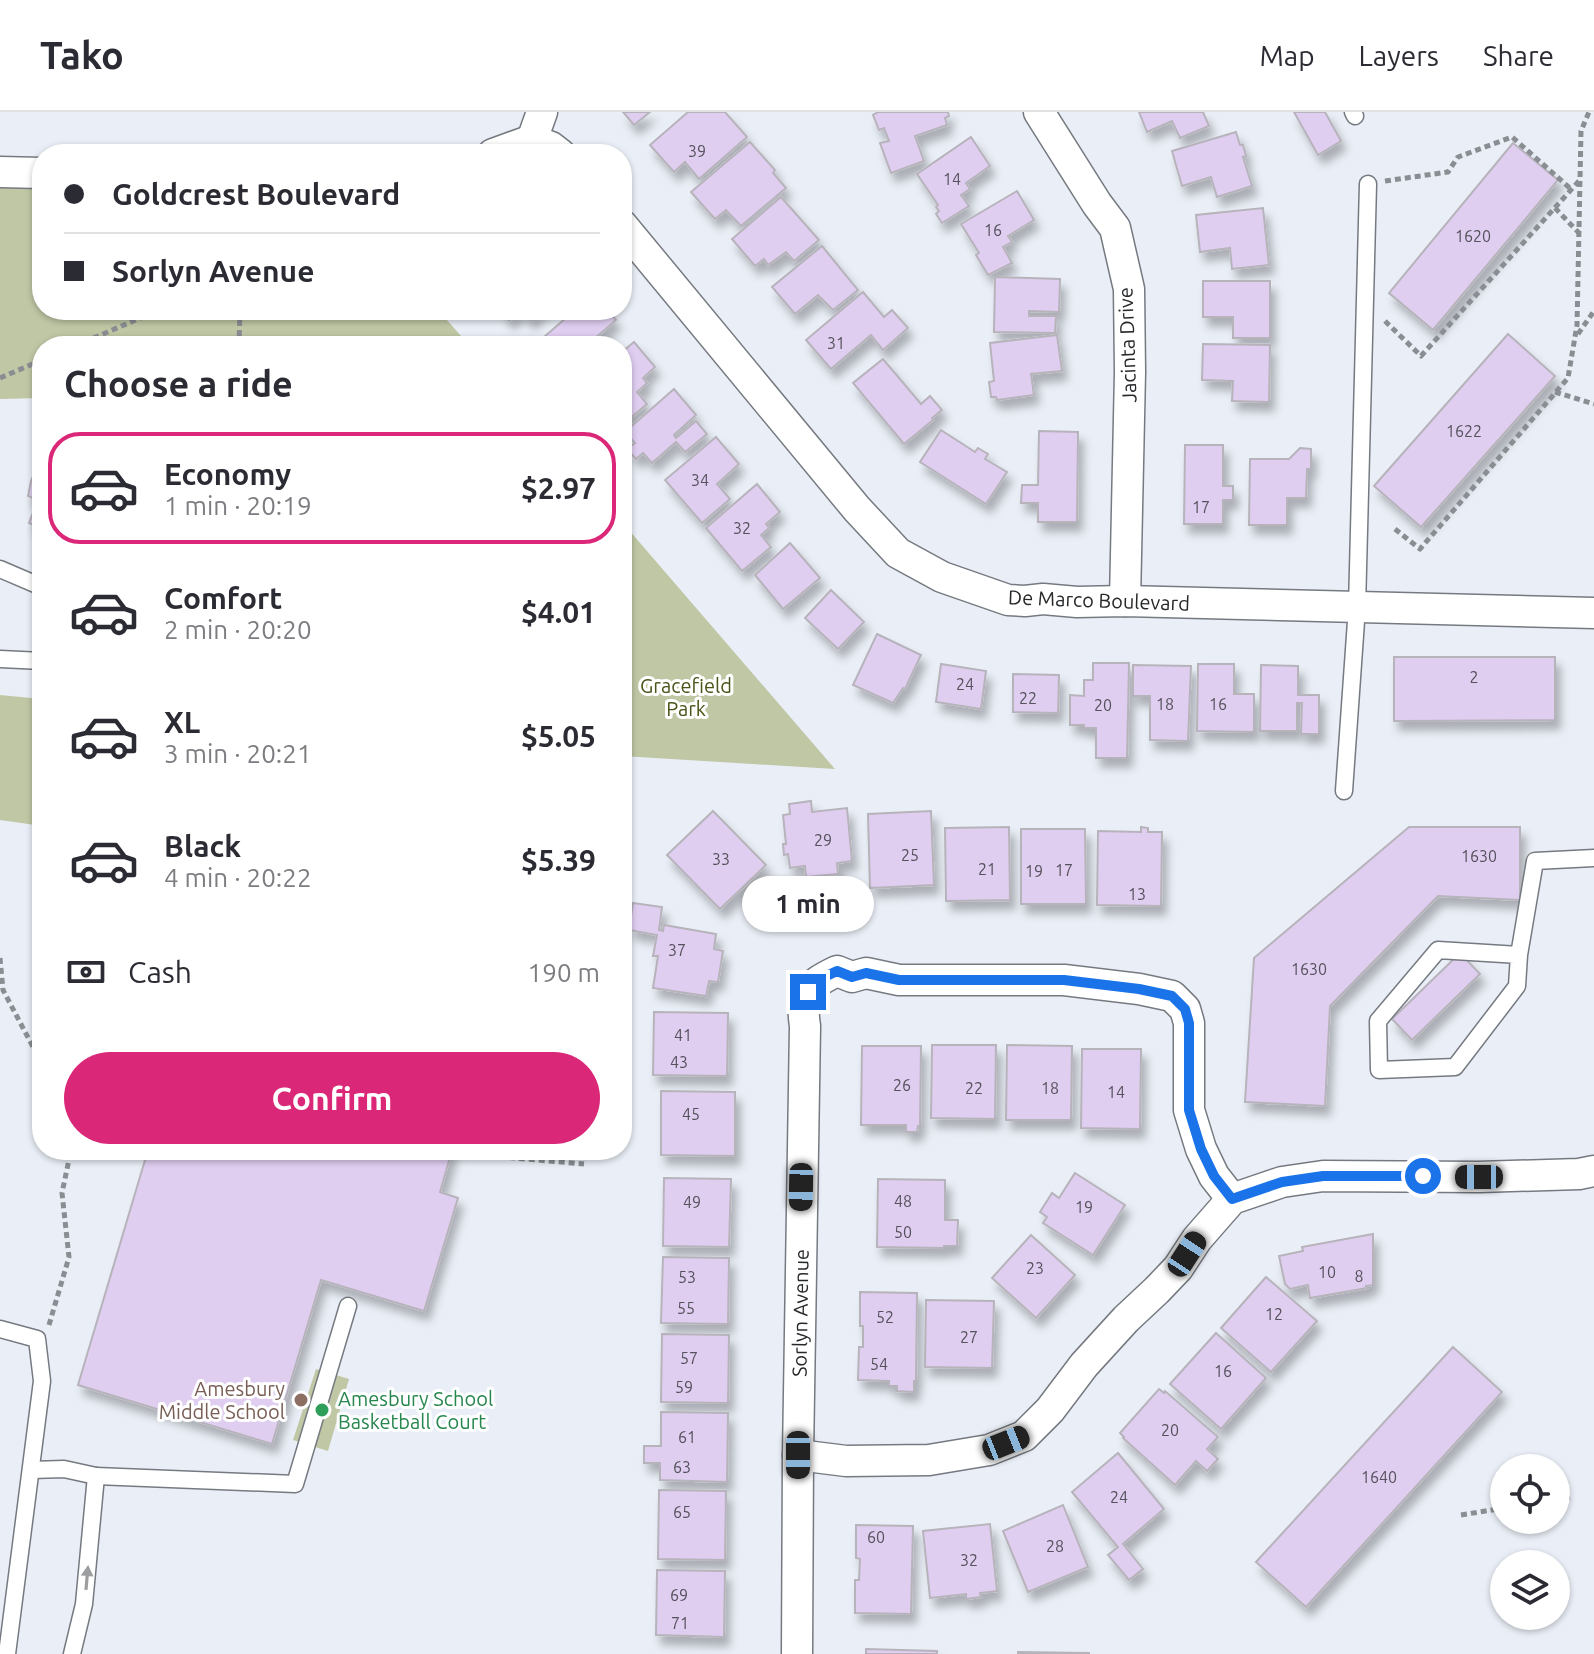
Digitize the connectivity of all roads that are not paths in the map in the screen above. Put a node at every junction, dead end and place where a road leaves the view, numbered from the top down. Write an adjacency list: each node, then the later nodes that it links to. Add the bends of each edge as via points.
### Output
1 (1039, 112): 11 (street, Jacinta Drive, via 1115,228 1129,289)
2 (537, 126): 3 (street); 4 (street)
3 (509, 144)
4 (549, 144)
5 (0, 172): 6 (street)
6 (32, 173)
7 (1368, 184): 12 (lane)
8 (632, 237): 11 (street, De Marco Boulevard, via 898,553 942,577 1008,600)
9 (0, 569): 10 (lane)
10 (32, 583)
11 (1125, 601): 12 (street, De Marco Boulevard)
12 (1357, 607): 13 (street, De Marco Boulevard); 16 (lane)
13 (1594, 613)
14 (0, 659): 15 (lane)
15 (32, 661)
16 (1344, 791)
17 (1594, 858): 18 (lane, via 1535,861)
18 (1519, 955): 18 (lane, via 1438,950 1378,1021 1379,1070 1455,1067 1517,986)
19 (1594, 1171): 20 (street, via 1323,1176 1282,1182)
20 (1232, 1199): 23 (street, via 1178,1268 1115,1330 1024,1436 989,1450 929,1460 846,1461); 23 (street, Sorlyn Avenue, via 1214,1176 1189,1110 1189,1023 1185,1009 1172,996 1064,980 899,980 837,971 816,981 802,1007)
21 (348, 1306): 25 (lane, via 295,1484)
22 (0, 1329): 24 (lane, via 37,1339 42,1381)
23 (798, 1455): 28 (street, Sorlyn Avenue)
24 (31, 1470): 25 (lane, via 64,1469); 26 (lane)
25 (96, 1476): 27 (lane, one-way to 25, via 84,1604)
26 (7, 1654)
27 (72, 1654)
28 (797, 1654)

